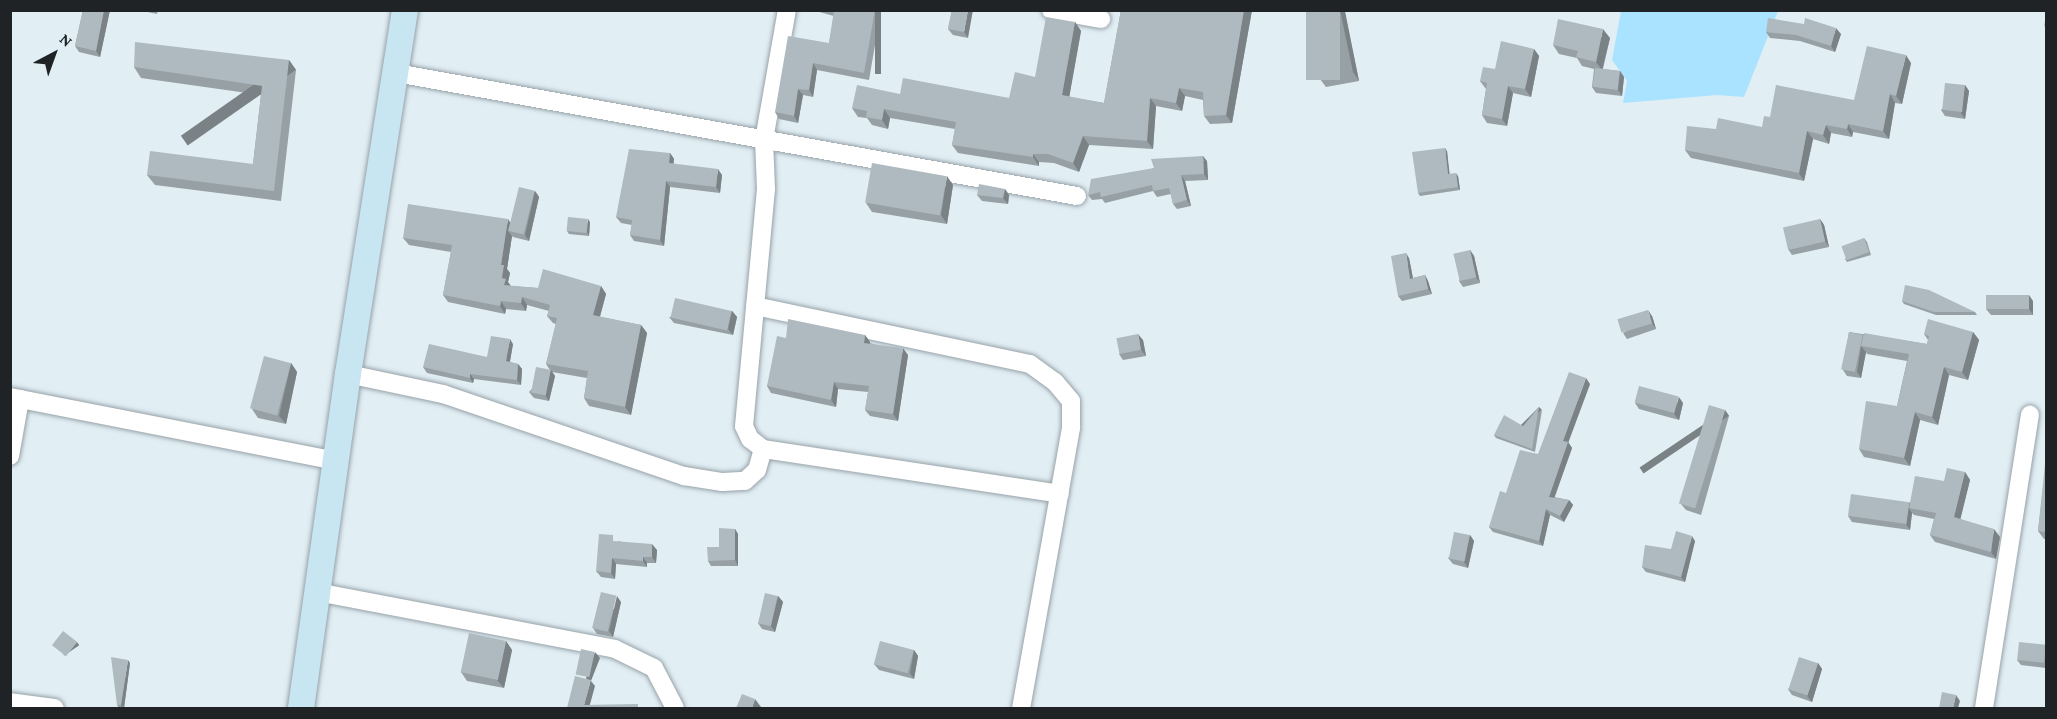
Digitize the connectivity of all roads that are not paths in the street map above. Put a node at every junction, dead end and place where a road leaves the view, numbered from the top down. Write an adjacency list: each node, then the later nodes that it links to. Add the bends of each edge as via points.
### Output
1 (405, 10): 5 (street)
2 (787, 10): 6 (street)
3 (1051, 10): 4 (street)
4 (1101, 19)
5 (396, 73): 6 (street); 9 (street)
6 (764, 140): 7 (street); 8 (street, via 766,189)
7 (1077, 196)
8 (755, 306): 12 (street, via 744,426 750,439); 15 (street, via 1030,364 1055,382 1071,401 1071,428)
9 (348, 374): 12 (street, via 443,394 684,476 745,481 757,470); 14 (street)
10 (15, 398): 13 (street); 14 (street)
11 (2030, 415): 22 (street)
12 (763, 449): 15 (street)
13 (10, 456)
14 (336, 461): 16 (street)
15 (1060, 494): 21 (street)
16 (317, 592): 19 (street); 20 (street, via 615,649 654,668)
17 (10, 702): 18 (street)
18 (55, 708)
19 (301, 708)
20 (675, 708)
21 (1021, 708)
22 (1984, 708)

